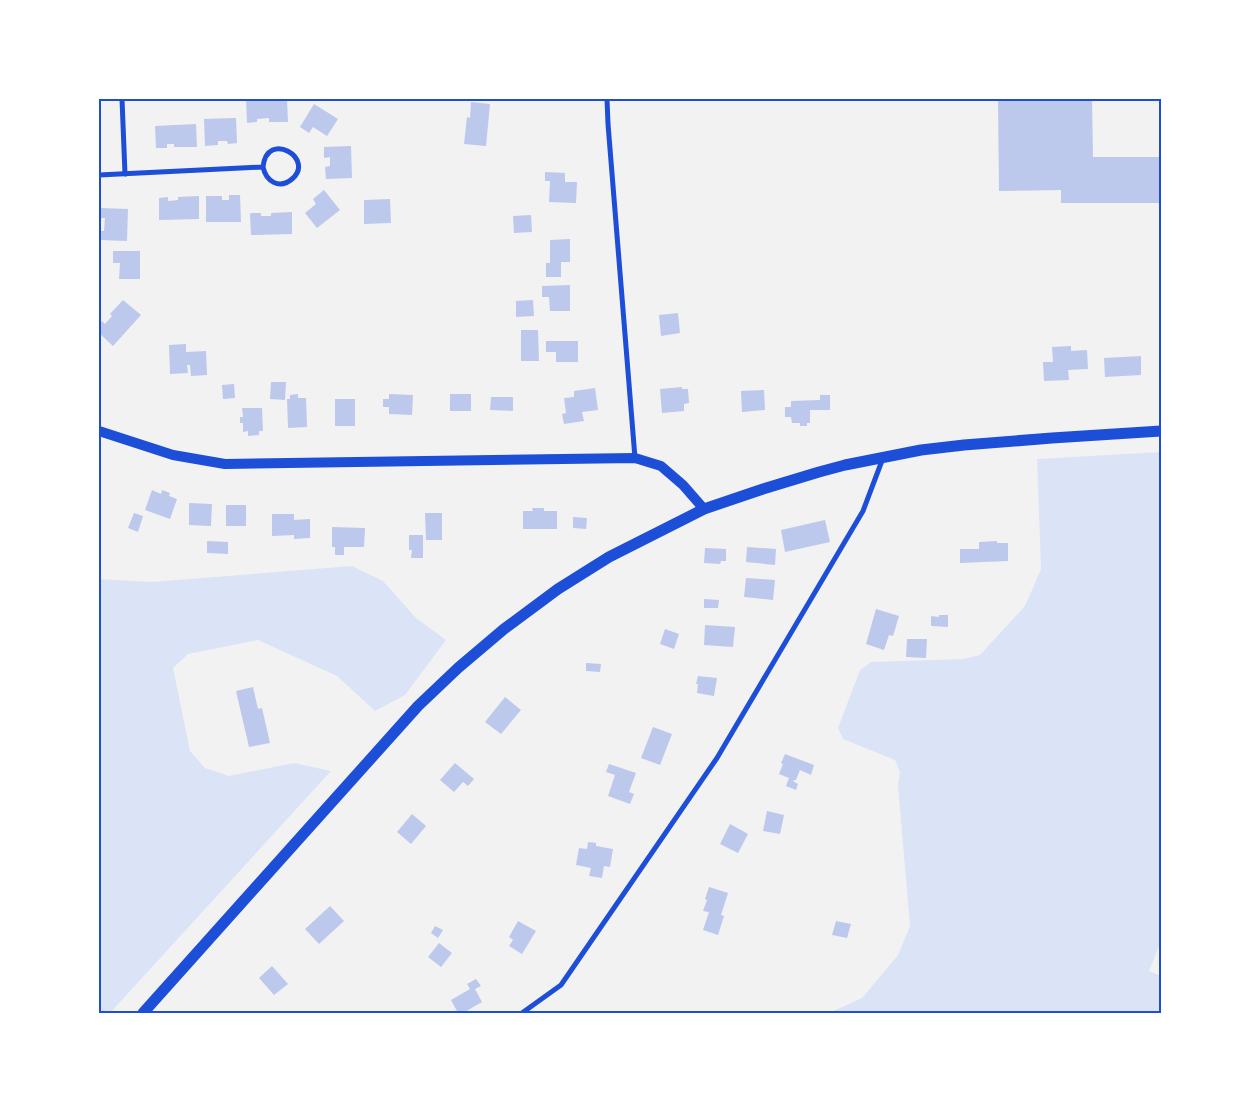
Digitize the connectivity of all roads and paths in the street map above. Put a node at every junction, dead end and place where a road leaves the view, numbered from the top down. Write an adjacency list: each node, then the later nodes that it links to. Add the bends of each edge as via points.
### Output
1 (122, 99): 4 (street)
2 (607, 99): 8 (street)
3 (263, 167): 3 (street, via 266,156 280,148 290,151 298,165 290,181 278,184 267,178); 4 (street)
4 (125, 174): 5 (street)
5 (99, 175)
6 (1161, 430): 9 (main road, via 964,445)
7 (99, 431): 8 (main road, via 173,455 225,464)
8 (635, 458): 10 (main road, via 661,466)
9 (883, 458): 10 (main road, via 819,472); 12 (street, via 863,511 717,758 561,985)
10 (704, 509): 11 (main road, via 609,557 558,588 458,668 418,706)
11 (143, 1013)
12 (522, 1013)

